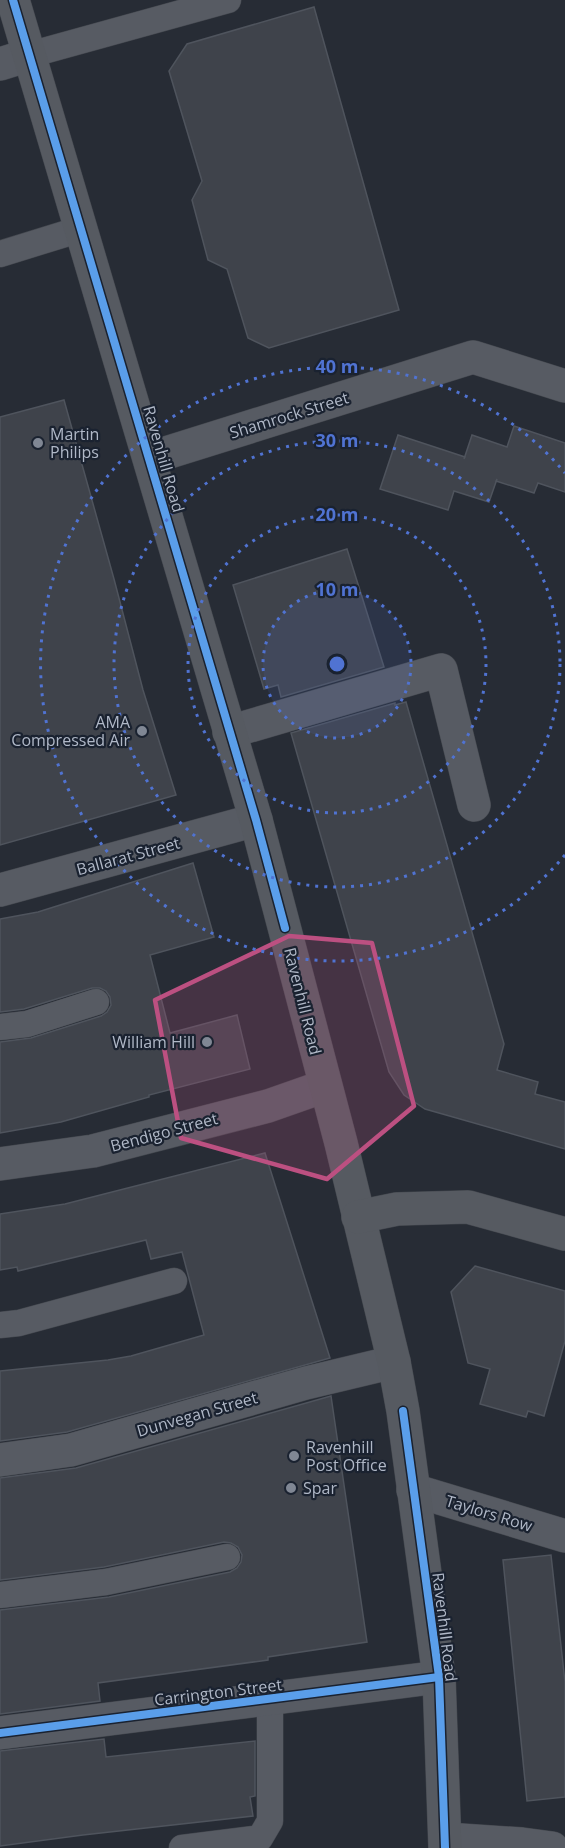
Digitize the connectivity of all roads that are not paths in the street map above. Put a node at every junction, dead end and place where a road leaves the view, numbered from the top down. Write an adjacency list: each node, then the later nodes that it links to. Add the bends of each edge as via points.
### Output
1 (13, 0): 3 (main road, Ravenhill Road)
2 (228, 0): 3 (lane)
3 (14, 59): 4 (main road, Ravenhill Road)
4 (81, 229): 5 (lane); 7 (main road, Ravenhill Road)
5 (0, 254)
6 (565, 386): 7 (street, Shamrock Street, via 473,357)
7 (150, 458): 8 (main road, Ravenhill Road)
8 (229, 732): 9 (street, via 441,670); 10 (main road, Ravenhill Road)
9 (474, 805)
10 (256, 820): 11 (street, Ballarat Street); 14 (main road, Ravenhill Road)
11 (0, 890)
12 (96, 1002): 13 (lane, via 27,1024)
13 (0, 1027)
14 (325, 1086): 15 (street, Bendigo Street, via 268,1106 93,1151); 16 (main road, Ravenhill Road)
15 (0, 1164)
16 (357, 1217): 17 (main road, via 407,1208 468,1207); 20 (main road, Ravenhill Road)
17 (565, 1234)
18 (174, 1281): 19 (lane)
19 (0, 1325)
20 (393, 1362): 21 (street, Dunvegan Street, via 71,1450); 22 (main road, Ravenhill Road)
21 (0, 1460)
22 (413, 1490): 23 (street, Taylors Row); 26 (main road, Ravenhill Road)
23 (565, 1536)
24 (227, 1557): 25 (lane, via 105,1582)
25 (0, 1595)
26 (439, 1677): 27 (street, Carrington Street); 29 (main road, Ravenhill Road)
27 (270, 1699): 28 (street, Carrington Street); 30 (lane, via 270,1821 260,1838)
28 (0, 1733)
29 (445, 1844): 31 (street)
30 (182, 1848)
31 (552, 1848)

